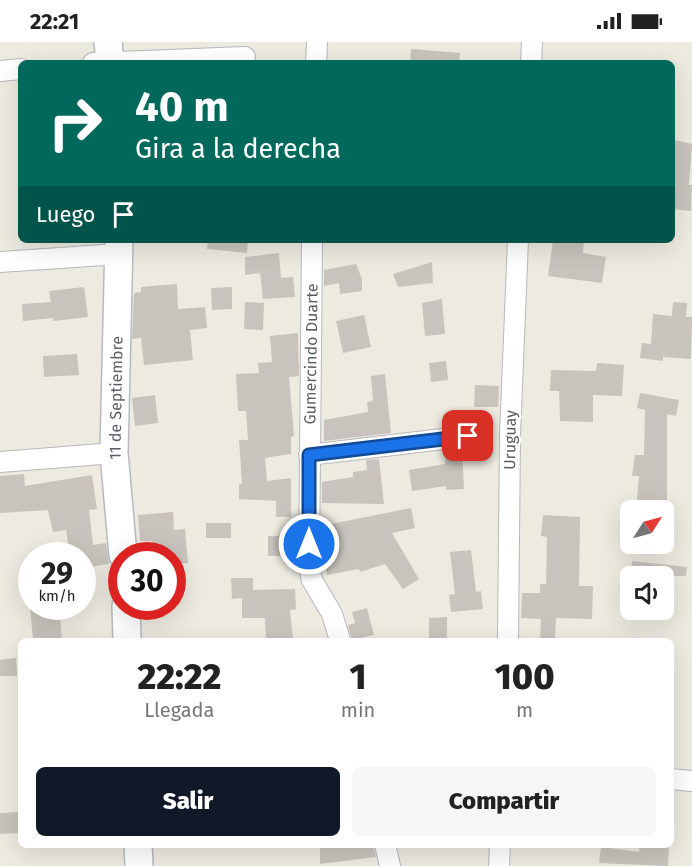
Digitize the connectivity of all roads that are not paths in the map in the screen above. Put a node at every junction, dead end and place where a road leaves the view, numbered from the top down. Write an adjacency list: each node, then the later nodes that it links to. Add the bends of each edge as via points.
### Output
1 (317, 42): 5 (street)
2 (532, 42): 6 (street)
3 (105, 57): 4 (street)
4 (245, 57)
5 (316, 60)
6 (531, 60)
7 (18, 69): 8 (street)
8 (0, 71)
9 (312, 243): 15 (street, Gumercindo Duarte)
10 (518, 243): 21 (street, Uruguay, via 510,435)
11 (119, 247): 12 (street); 14 (main road, 11 de Septiembre)
12 (0, 262)
13 (468, 436): 15 (street)
14 (114, 453): 16 (street); 17 (main road, 11 de Septiembre)
15 (309, 455): 20 (street, Gumercindo Duarte, via 309,567)
16 (0, 462)
17 (122, 542)
18 (127, 620): 19 (main road)
19 (128, 638)
20 (339, 638)
21 (508, 638)
22 (674, 779): 23 (street)
23 (692, 781)
24 (138, 848): 27 (main road)
25 (386, 848): 28 (street)
26 (500, 848): 29 (street)
27 (139, 866)
28 (390, 866)
29 (499, 866)

